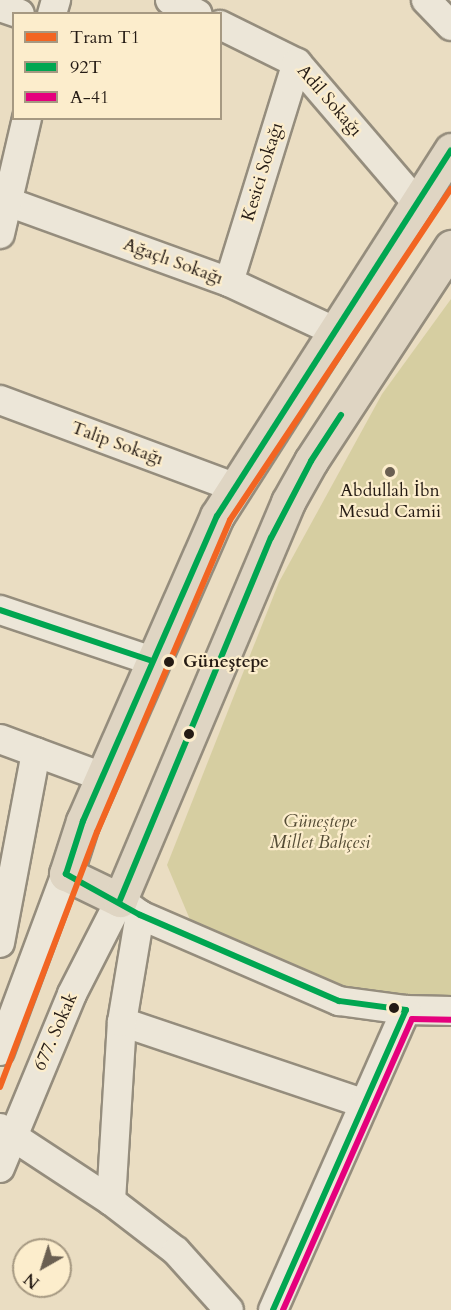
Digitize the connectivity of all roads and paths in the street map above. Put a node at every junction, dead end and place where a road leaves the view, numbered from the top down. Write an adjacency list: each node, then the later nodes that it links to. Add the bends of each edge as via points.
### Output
1 (171, 0): 3 (street)
2 (426, 0): 5 (street)
3 (194, 12)
4 (222, 26): 6 (street, Adil Sokağı)
5 (451, 26)
6 (297, 63): 10 (street, Adil Sokağı); 13 (street, Kesici Sokağı)
7 (27, 120): 9 (street)
8 (451, 150): 10 (main road)
9 (8, 202): 11 (street); 13 (street, Ağaçlı Sokağı)
10 (416, 202): 14 (main road)
11 (0, 234)
12 (451, 247): 23 (main road, via 310,461 288,502)
13 (229, 282): 14 (street, Ağaçlı Sokağı)
14 (334, 331): 16 (main road)
15 (0, 400): 16 (street, Talip Sokağı)
16 (234, 487): 18 (main road)
17 (0, 610): 18 (street)
18 (152, 661): 21 (main road)
19 (0, 739): 20 (street)
20 (36, 752): 21 (street); 24 (street)
21 (103, 777): 22 (main road, via 83,821)
22 (66, 874): 23 (main road); 28 (street)
23 (130, 908): 25 (street, via 339,1001); 27 (street); 30 (street, 677. Sokak, via 72,994)
24 (0, 943)
25 (406, 1010): 26 (street); 29 (street)
26 (451, 1011)
27 (122, 1022): 29 (street); 32 (street)
28 (0, 1051)
29 (362, 1103): 34 (street)
30 (6, 1130): 31 (street, 677. Sokak); 32 (street)
31 (0, 1168)
32 (111, 1201): 33 (street, via 176,1251)
33 (229, 1310)
34 (273, 1310)

